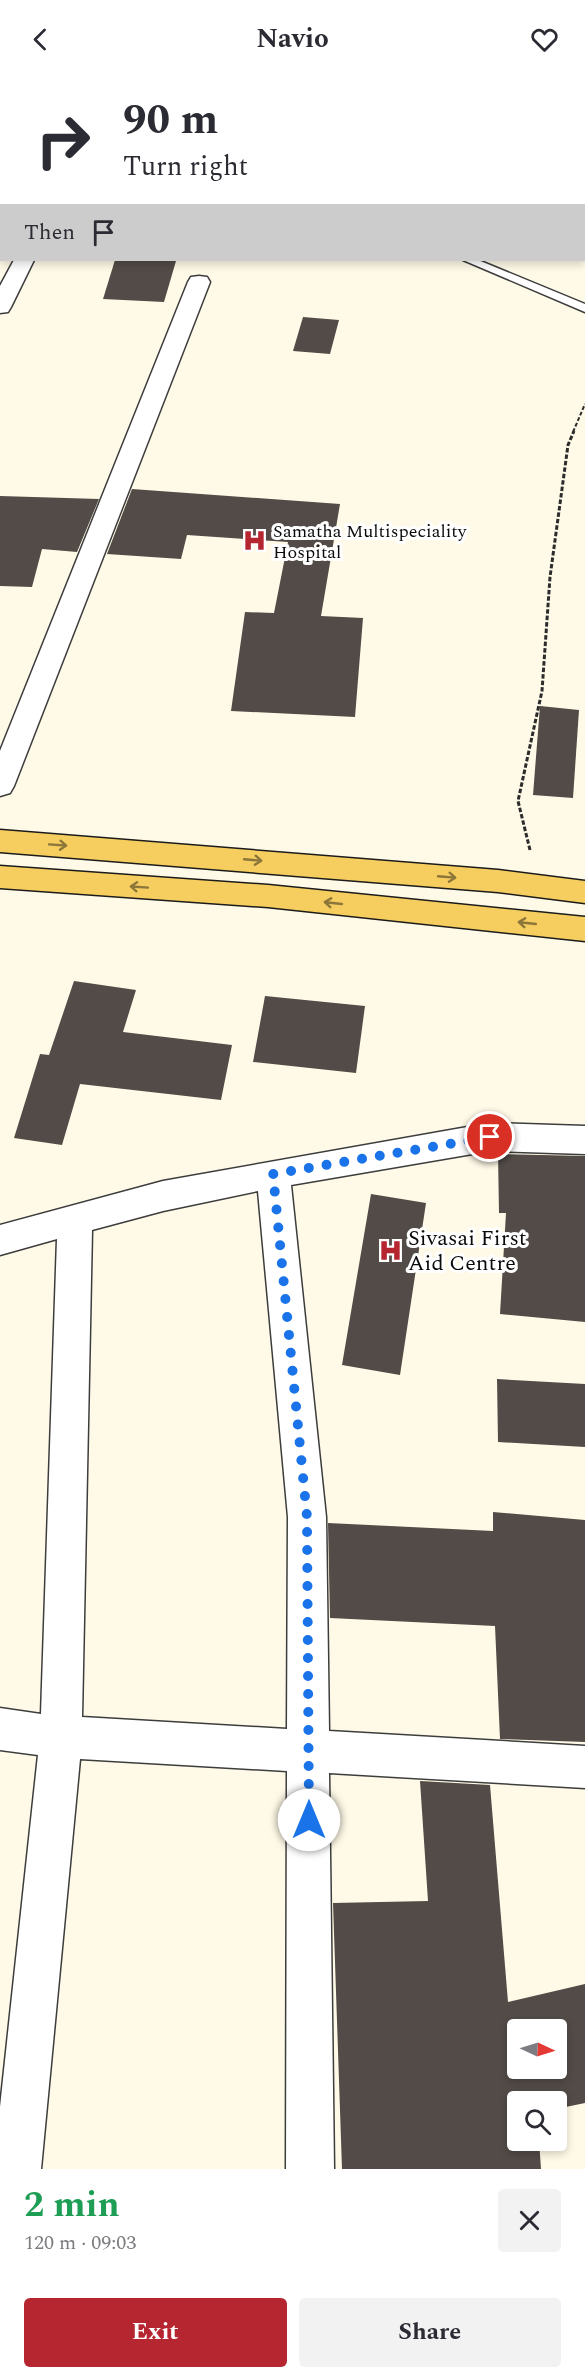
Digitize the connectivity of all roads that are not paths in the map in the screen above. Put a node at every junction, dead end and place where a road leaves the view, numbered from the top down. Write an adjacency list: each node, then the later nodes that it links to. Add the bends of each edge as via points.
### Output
1 (23, 261): 4 (street)
2 (471, 261): 5 (lane)
3 (199, 282): 6 (street)
4 (0, 307)
5 (585, 308)
6 (0, 786)
7 (0, 841): 9 (main road, one-way to 9)
8 (0, 877): 10 (main road, one-way to 8, via 268,896)
9 (585, 892)
10 (585, 929)
11 (585, 1140): 12 (street, via 490,1137)
12 (273, 1174): 13 (street); 17 (street, via 307,1517)
13 (75, 1219): 14 (street); 16 (street)
14 (0, 1240)
15 (0, 1729): 16 (street)
16 (61, 1737): 17 (street); 19 (street)
17 (308, 1750): 18 (street); 20 (street)
18 (585, 1767)
19 (17, 2169)
20 (310, 2169)

